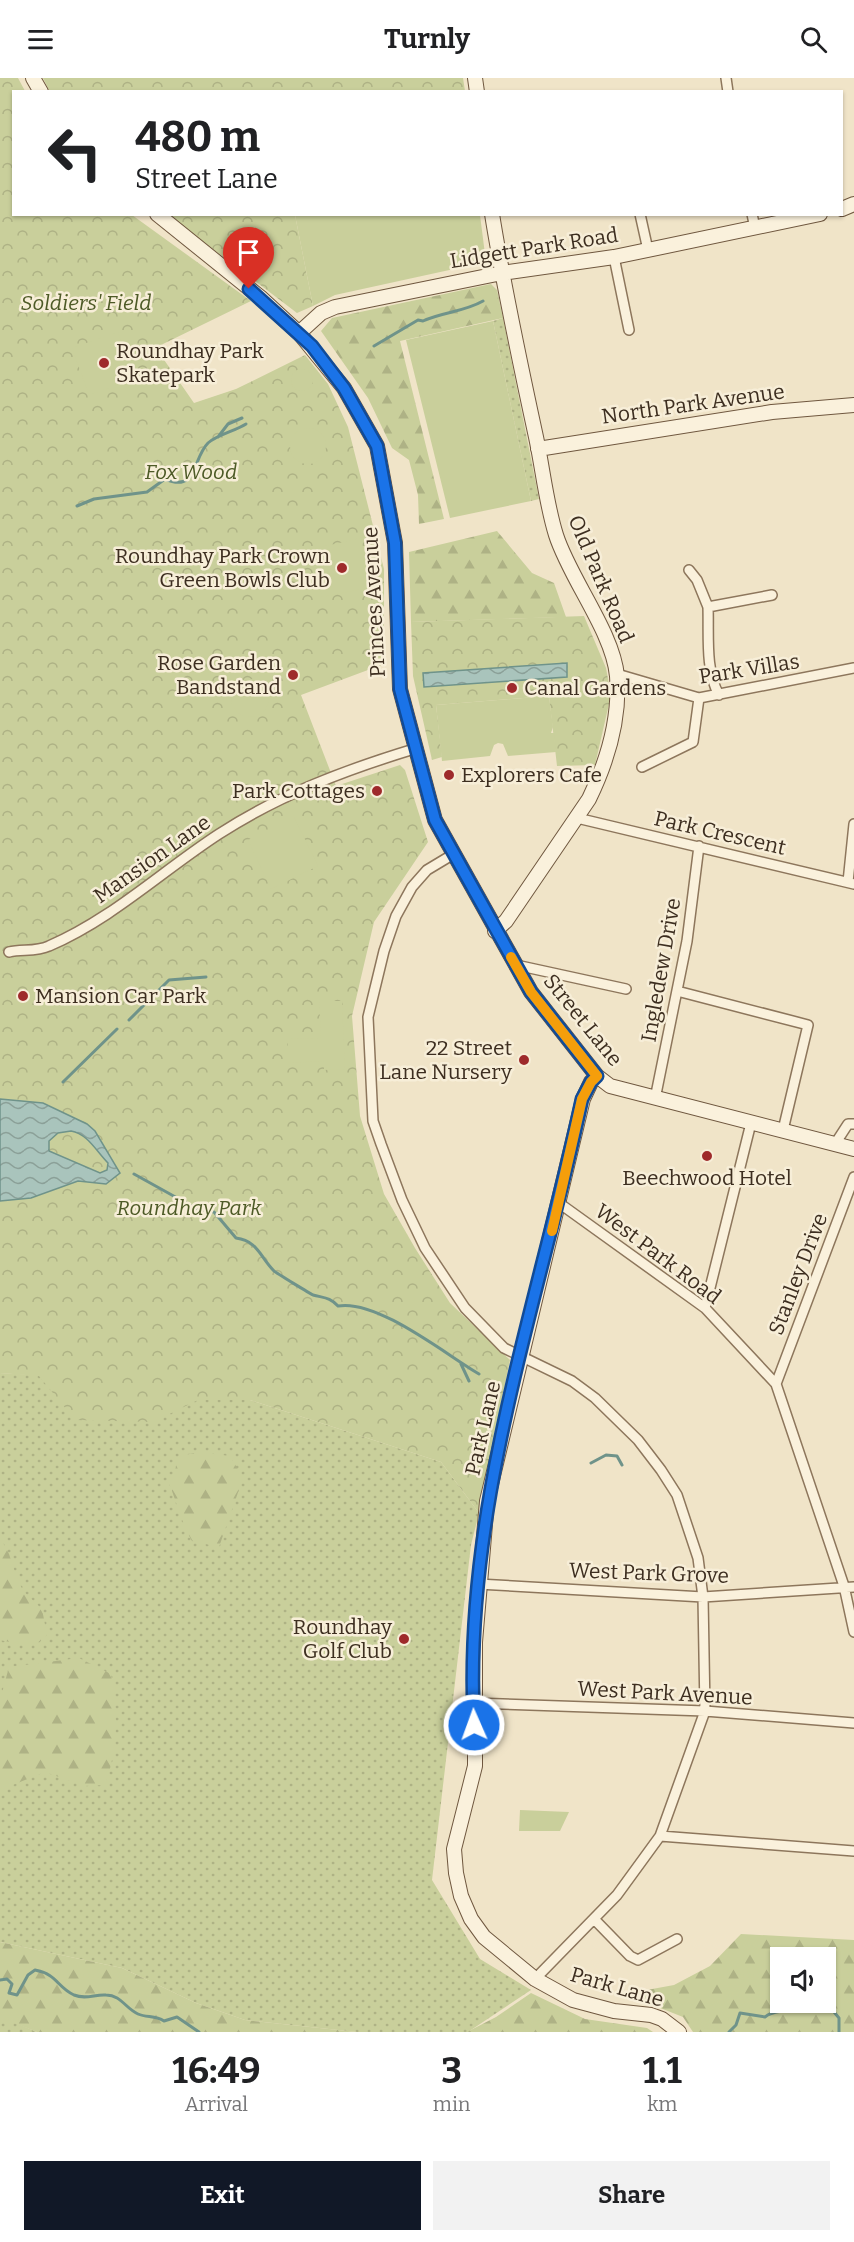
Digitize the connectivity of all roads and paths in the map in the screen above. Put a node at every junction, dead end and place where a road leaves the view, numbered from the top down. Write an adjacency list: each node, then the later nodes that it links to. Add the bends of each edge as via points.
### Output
1 (159, 216): 10 (street, Princes Avenue)
2 (492, 216): 8 (street, Old Park Road)
3 (640, 216): 6 (street)
4 (801, 216): 5 (street, Lidgett Park Road)
5 (754, 221): 6 (street, Lidgett Park Road)
6 (648, 250): 7 (street, Lidgett Park Road)
7 (614, 257): 8 (street, Lidgett Park Road); 9 (street)
8 (502, 273): 10 (street, Lidgett Park Road, via 335,307); 12 (street, Old Park Road)
9 (629, 330)
10 (299, 333): 20 (street, Princes Avenue, via 344,388 379,453 395,543 400,689)
11 (854, 405): 12 (street, North Park Avenue, via 772,412)
12 (538, 449): 17 (street, Old Park Road, via 556,536 596,619)
13 (689, 570): 15 (street)
14 (772, 595): 15 (street)
15 (708, 608): 18 (street, via 712,684)
16 (854, 668): 18 (street, Park Villas)
17 (616, 674): 19 (street, Park Villas); 22 (street, Old Park Road, via 618,700 611,739 599,779)
18 (719, 695): 19 (street, Park Villas)
19 (699, 698): 21 (street, via 693,742)
20 (414, 749): 25 (street, Princes Avenue, via 435,820); 28 (street, Mansion Lane, via 295,791 219,834 118,908 47,947)
21 (642, 767)
22 (577, 818): 24 (street, Park Crescent); 27 (street, Old Park Road, via 506,921)
23 (854, 824): 26 (street)
24 (699, 846): 26 (street, Park Crescent); 31 (street, Ingledew Drive)
25 (452, 855): 27 (street, Street Lane); 42 (street, via 427,870 412,887 396,916 384,951 368,1017 373,1121 402,1200 425,1248 465,1308 504,1348)
26 (851, 883)
27 (495, 930): 29 (street, Street Lane)
28 (9, 952)
29 (516, 965): 30 (street); 32 (street, Street Lane, via 537,1000)
30 (626, 989)
31 (677, 991): 33 (street, Ingledew Drive); 36 (street, via 808,1025)
32 (597, 1076): 33 (street, Street Lane, via 610,1086); 40 (street, Park Lane, via 582,1099)
33 (655, 1099): 34 (street, Street Lane)
34 (751, 1123): 36 (street, Street Lane); 41 (street)
35 (854, 1125): 37 (street, via 848,1124)
36 (783, 1130): 37 (street, Street Lane)
37 (836, 1144): 38 (street, Street Lane)
38 (854, 1149)
39 (854, 1177): 43 (street, Stanley Drive)
40 (559, 1203): 41 (street, West Park Road); 42 (street, Park Lane)
41 (705, 1308): 43 (street, West Park Road)
42 (521, 1357): 44 (street, Park Lane, via 487,1501); 46 (street, via 572,1381 595,1398 638,1440 661,1470 677,1495 698,1558)
43 (776, 1384): 45 (street, West Park Road)
44 (478, 1584): 46 (street, West Park Grove); 48 (street, Park Lane)
45 (849, 1587): 46 (street, West Park Grove); 47 (street, West Park Road)
46 (703, 1597): 49 (street)
47 (854, 1632)
48 (473, 1703): 49 (street, West Park Avenue); 55 (street, Park Lane, via 476,1766 454,1850 461,1896 484,1937)
49 (705, 1711): 50 (street, West Park Avenue); 51 (street)
50 (854, 1723)
51 (660, 1836): 52 (street); 53 (street, via 617,1895)
52 (854, 1851)
53 (594, 1919): 54 (street, via 638,1960); 55 (street)
54 (678, 1939)
55 (535, 1979): 56 (street, Park Lane, via 573,2000 614,2011 651,2015)
56 (675, 2030)

